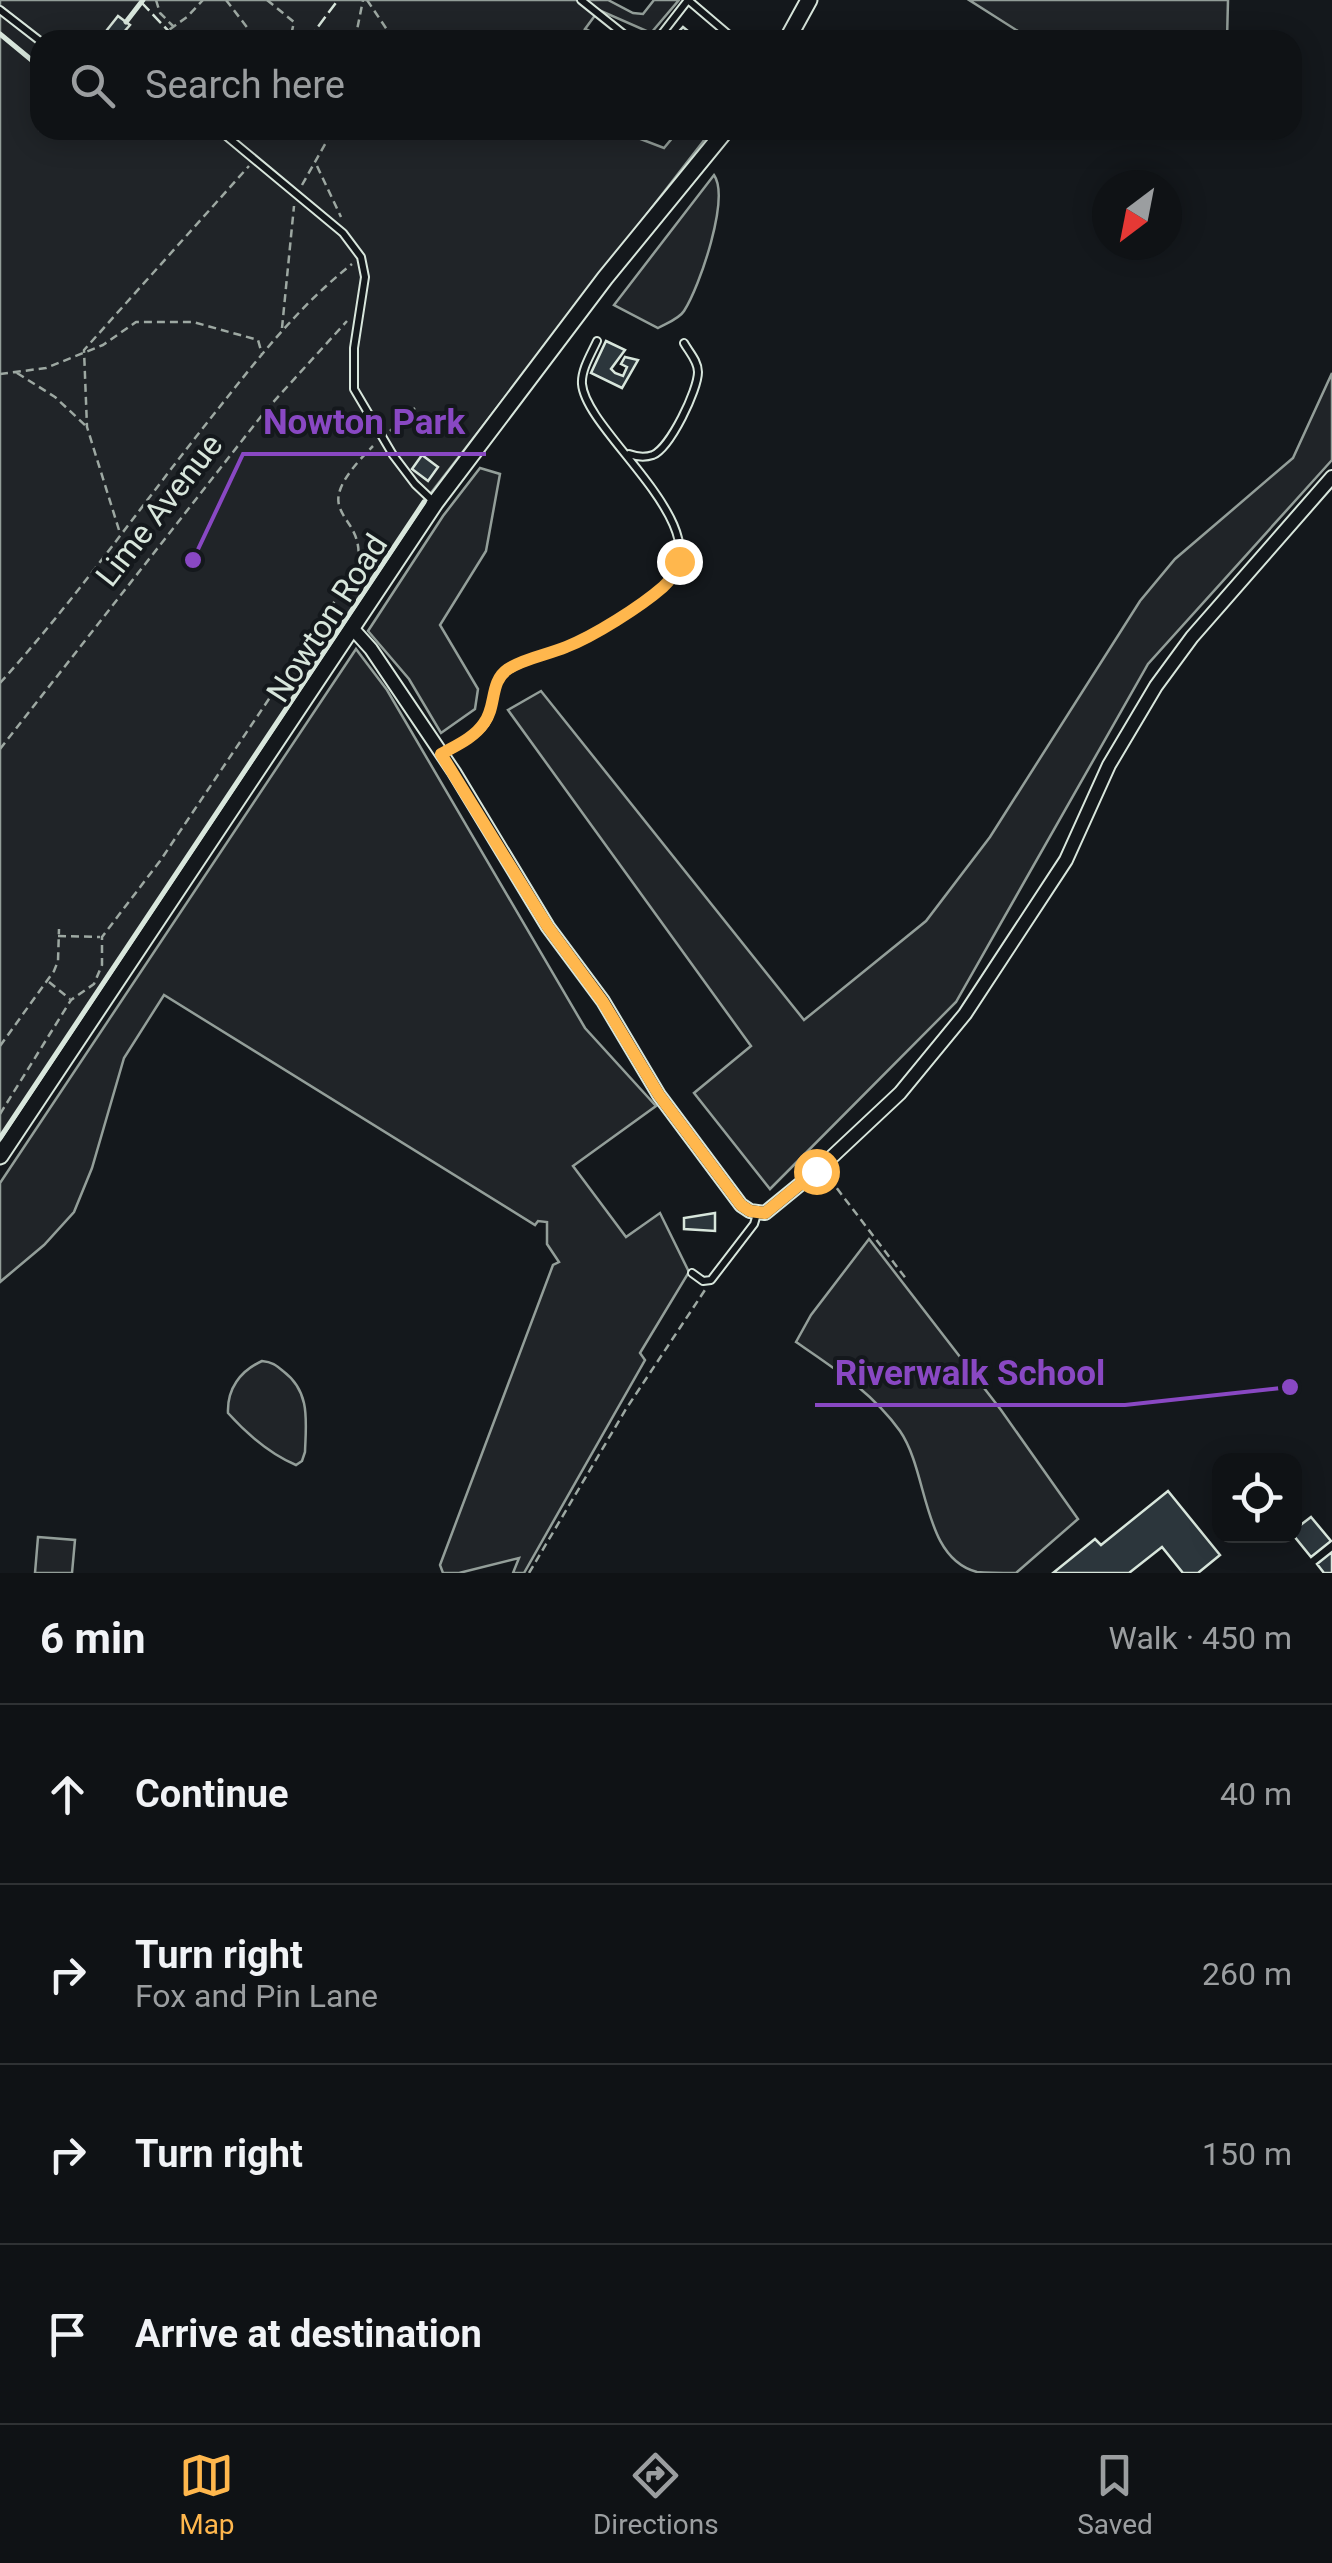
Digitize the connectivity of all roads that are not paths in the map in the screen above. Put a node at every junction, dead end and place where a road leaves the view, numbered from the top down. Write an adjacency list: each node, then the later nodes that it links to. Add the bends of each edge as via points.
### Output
1 (581, 0): 5 (lane)
2 (688, 0): 6 (lane); 7 (lane)
3 (809, 0): 8 (street)
4 (0, 10): 9 (lane)
5 (618, 30)
6 (665, 30)
7 (723, 30)
8 (792, 30)
9 (30, 33)
10 (230, 140): 18 (lane, via 344,233 361,257 365,277 354,390 414,484)
11 (718, 140): 18 (street, Nowton Road)
12 (597, 341): 14 (lane, via 582,383 587,401)
13 (684, 343): 15 (lane, via 698,370 695,387 668,442)
14 (628, 454): 15 (lane); 16 (lane)
15 (653, 455): 16 (lane)
16 (644, 475): 20 (lane, via 678,534 673,576 569,646 504,672 486,722)
17 (1332, 477): 22 (street, via 1156,686 1109,765 1066,860 965,1014 900,1094)
18 (435, 503): 19 (street, Nowton Road)
19 (354, 629): 20 (street); 21 (street, Nowton Road)
20 (441, 754): 22 (street, via 659,1095 741,1205)
21 (0, 1156)
22 (758, 1214): 23 (lane, via 712,1280)
23 (692, 1273)

